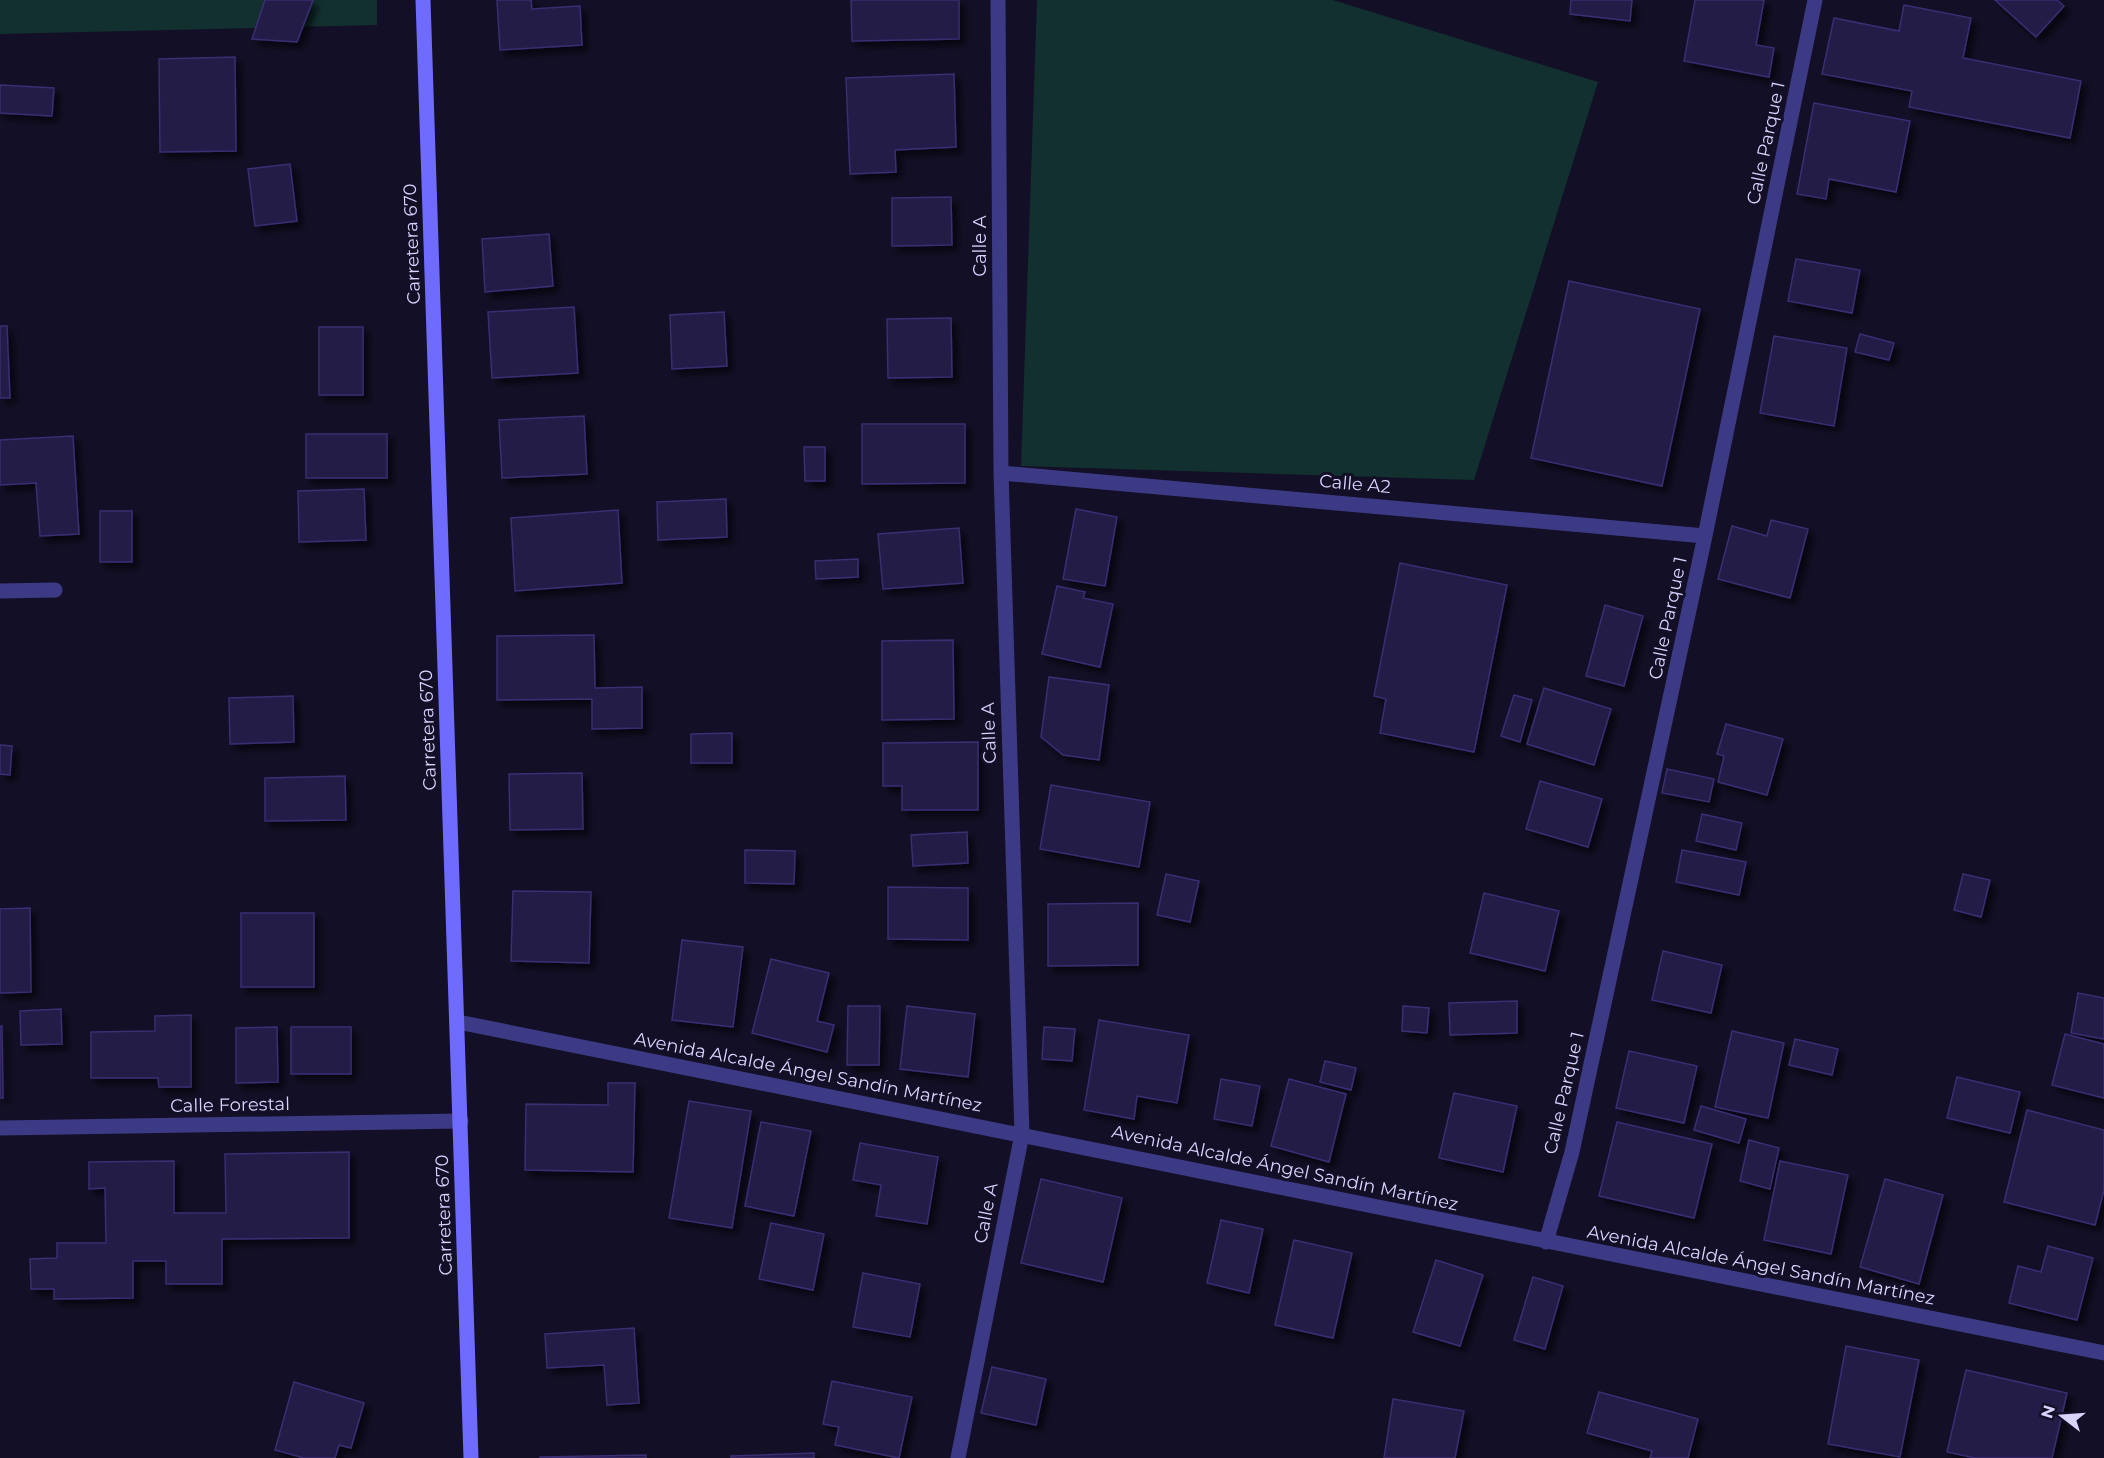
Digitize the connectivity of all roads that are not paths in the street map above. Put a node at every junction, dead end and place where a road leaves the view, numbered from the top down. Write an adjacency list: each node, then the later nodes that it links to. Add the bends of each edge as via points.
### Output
1 (423, 0): 8 (street, Carretera 670)
2 (998, 0): 4 (street, Calle A)
3 (1815, 0): 5 (street, Calle Parque 1)
4 (1001, 472): 5 (street, Calle A2); 11 (street, Calle A)
5 (1705, 536): 12 (street, Calle Parque 1, via 1572,1152)
6 (55, 590): 7 (street)
7 (0, 591)
8 (458, 1022): 9 (street, Carretera 670); 11 (street, Avenida Alcalde Ángel Sandín Martínez)
9 (460, 1121): 10 (street, Calle Forestal); 14 (street, Carretera 670)
10 (0, 1128)
11 (1022, 1134): 12 (street, Avenida Alcalde Ángel Sandín Martínez); 15 (street, Calle A)
12 (1546, 1242): 13 (street, Avenida Alcalde Ángel Sandín Martínez)
13 (2104, 1353)
14 (471, 1458)
15 (958, 1458)

